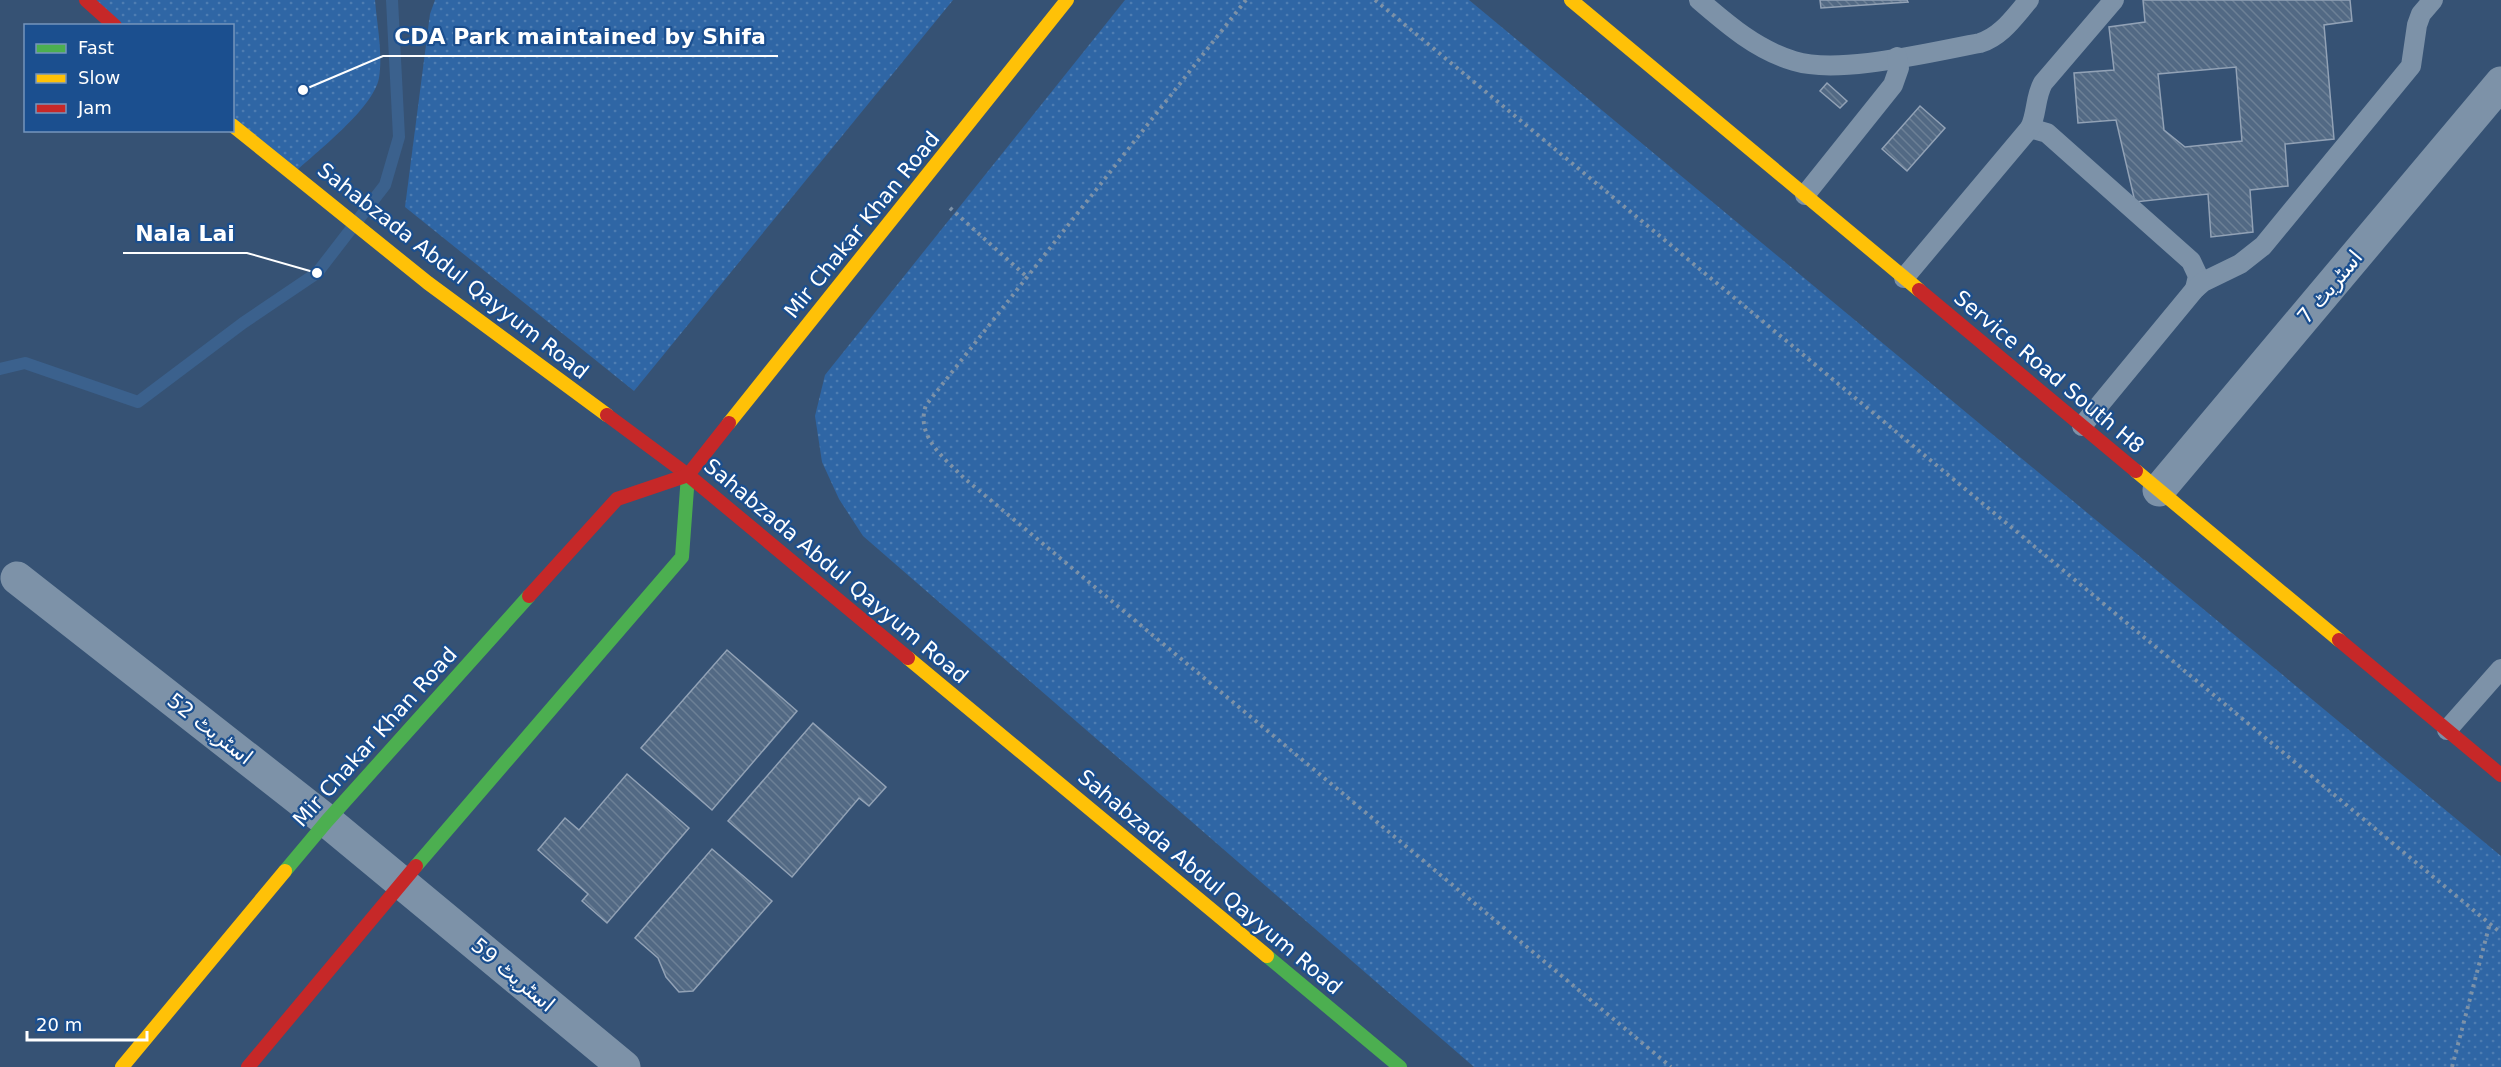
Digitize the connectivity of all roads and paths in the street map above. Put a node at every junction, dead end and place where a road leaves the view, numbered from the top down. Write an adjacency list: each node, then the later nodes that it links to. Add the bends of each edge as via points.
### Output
1 (86, 0): 10 (street)
2 (1067, 0): 15 (street, Mir Chakar Khan Road)
3 (1246, 0): 17 (path)
4 (1375, 0): 29 (path)
5 (1571, 0): 16 (street, Service Road South H8)
6 (1699, 0): 11 (lane, via 1737,32 1796,62 1820,66)
7 (2029, 0): 11 (lane, via 1991,40)
8 (2114, 0): 14 (lane, via 2043,83)
9 (2433, 0): 19 (lane, via 2417,26 2411,66 2263,246)
10 (113, 24)
11 (1897, 57): 16 (lane, via 1899,68 1893,85)
12 (2501, 83): 22 (street, اسٹریٹ 7)
13 (234, 126): 21 (street, Sahabzada Abdul Qayyum Road, via 428,283)
14 (2030, 128): 18 (lane); 19 (lane, via 2047,133 2191,261 2198,276)
15 (923, 183): 17 (path); 21 (street, Mir Chakar Khan Road)
16 (1805, 195): 18 (street, Service Road South H8)
17 (1027, 277): 35 (path, via 926,405 924,427 930,442 964,478)
18 (1904, 278): 20 (street, Service Road South H8)
19 (2195, 289): 20 (lane)
20 (2082, 426): 22 (street, Service Road South H8)
21 (688, 475): 27 (street, Mir Chakar Khan Road, via 617,499); 28 (street, via 682,557); 34 (street, Sahabzada Abdul Qayyum Road)
22 (2158, 490): 25 (street, Service Road South H8)
23 (17, 578): 27 (street, اسٹریٹ 52)
24 (2501, 669): 25 (lane)
25 (2447, 730): 26 (street, Service Road South H8)
26 (2501, 775)
27 (327, 821): 28 (street, اسٹریٹ 52); 31 (street, Mir Chakar Khan Road)
28 (401, 883): 32 (street); 33 (street, اسٹریٹ 59)
29 (2490, 923): 30 (path); 36 (path)
30 (2501, 933)
31 (122, 1067)
32 (248, 1067)
33 (624, 1067)
34 (1400, 1067)
35 (1671, 1067)
36 (2452, 1067)

